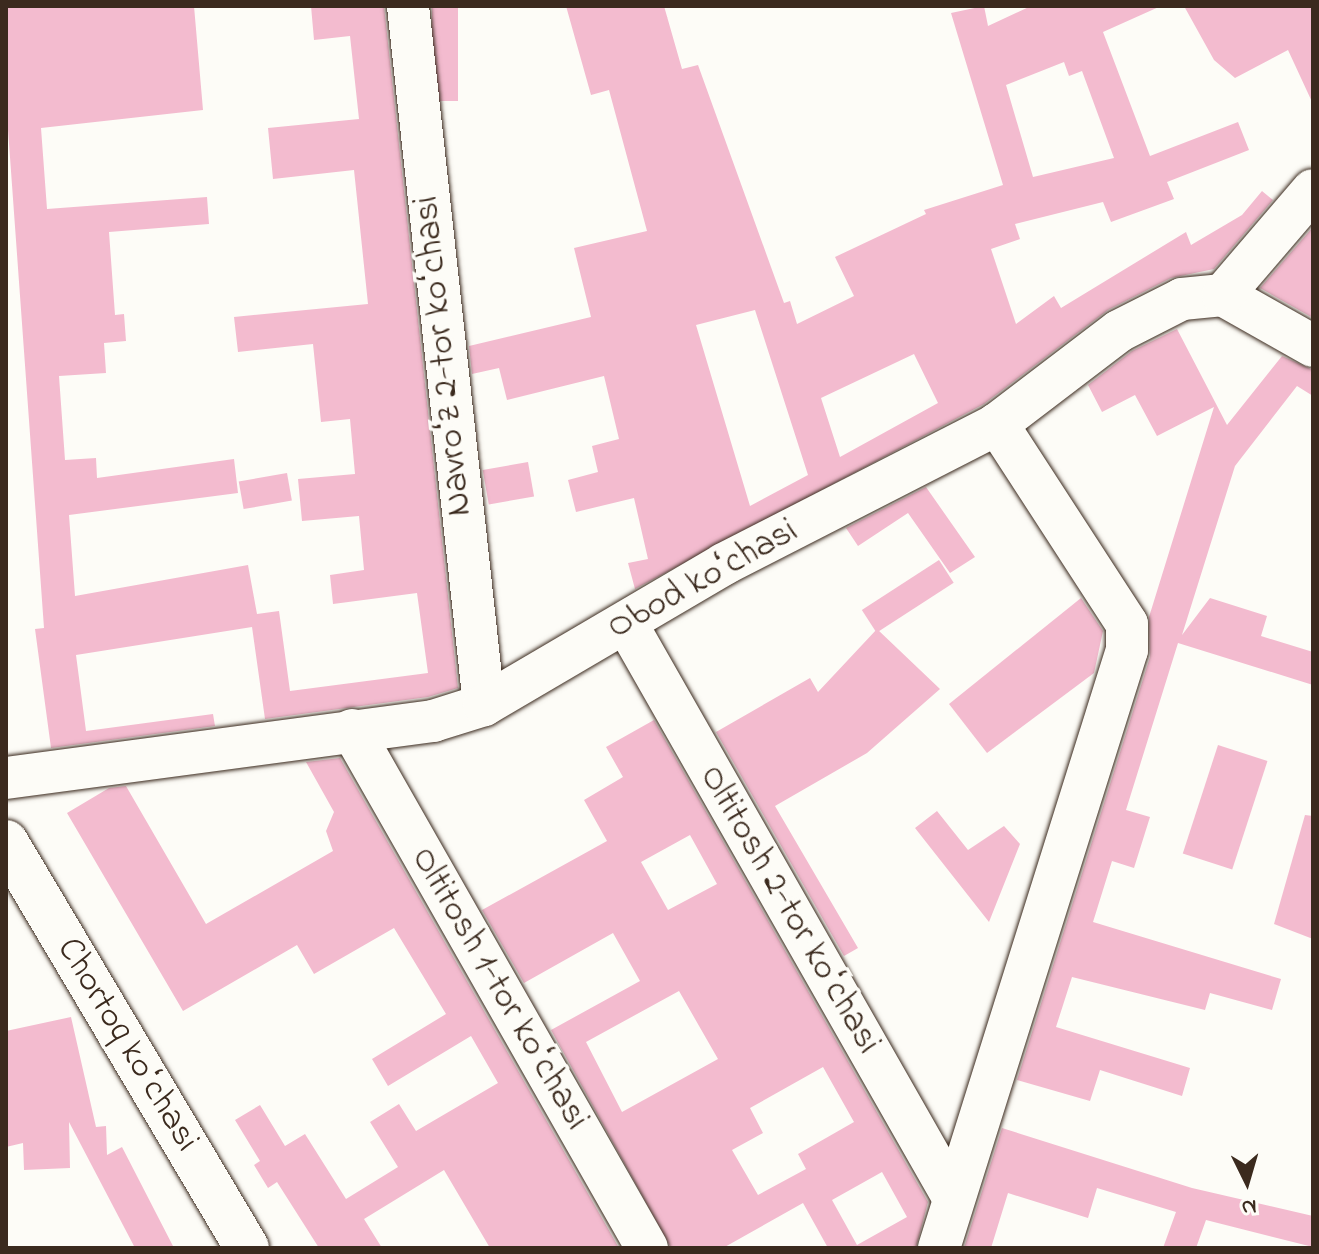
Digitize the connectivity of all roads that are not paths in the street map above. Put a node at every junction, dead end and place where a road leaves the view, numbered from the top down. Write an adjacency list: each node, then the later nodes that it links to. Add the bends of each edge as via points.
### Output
1 (408, 6): 7 (street, Navroʻz 2-tor koʻchasi)
2 (1313, 190): 3 (street)
3 (1223, 295): 4 (street); 5 (street, Obod koʻchasi, via 1182,299 1119,331)
4 (1313, 346)
5 (997, 424): 6 (street, Obod koʻchasi, via 724,564); 11 (street, via 1127,624 1127,650)
6 (626, 623): 7 (street, Obod koʻchasi); 11 (street, Oltitosh 2-tor koʻchasi)
7 (484, 705): 8 (street, Obod koʻchasi, via 433,721)
8 (352, 730): 9 (street, Obod koʻchasi); 13 (street, Oltitosh 1-tor koʻchasi)
9 (6, 778)
10 (7, 845): 12 (main road, Chortoq koʻchasi)
11 (953, 1197): 14 (street)
12 (247, 1248)
13 (647, 1248)
14 (939, 1248)

